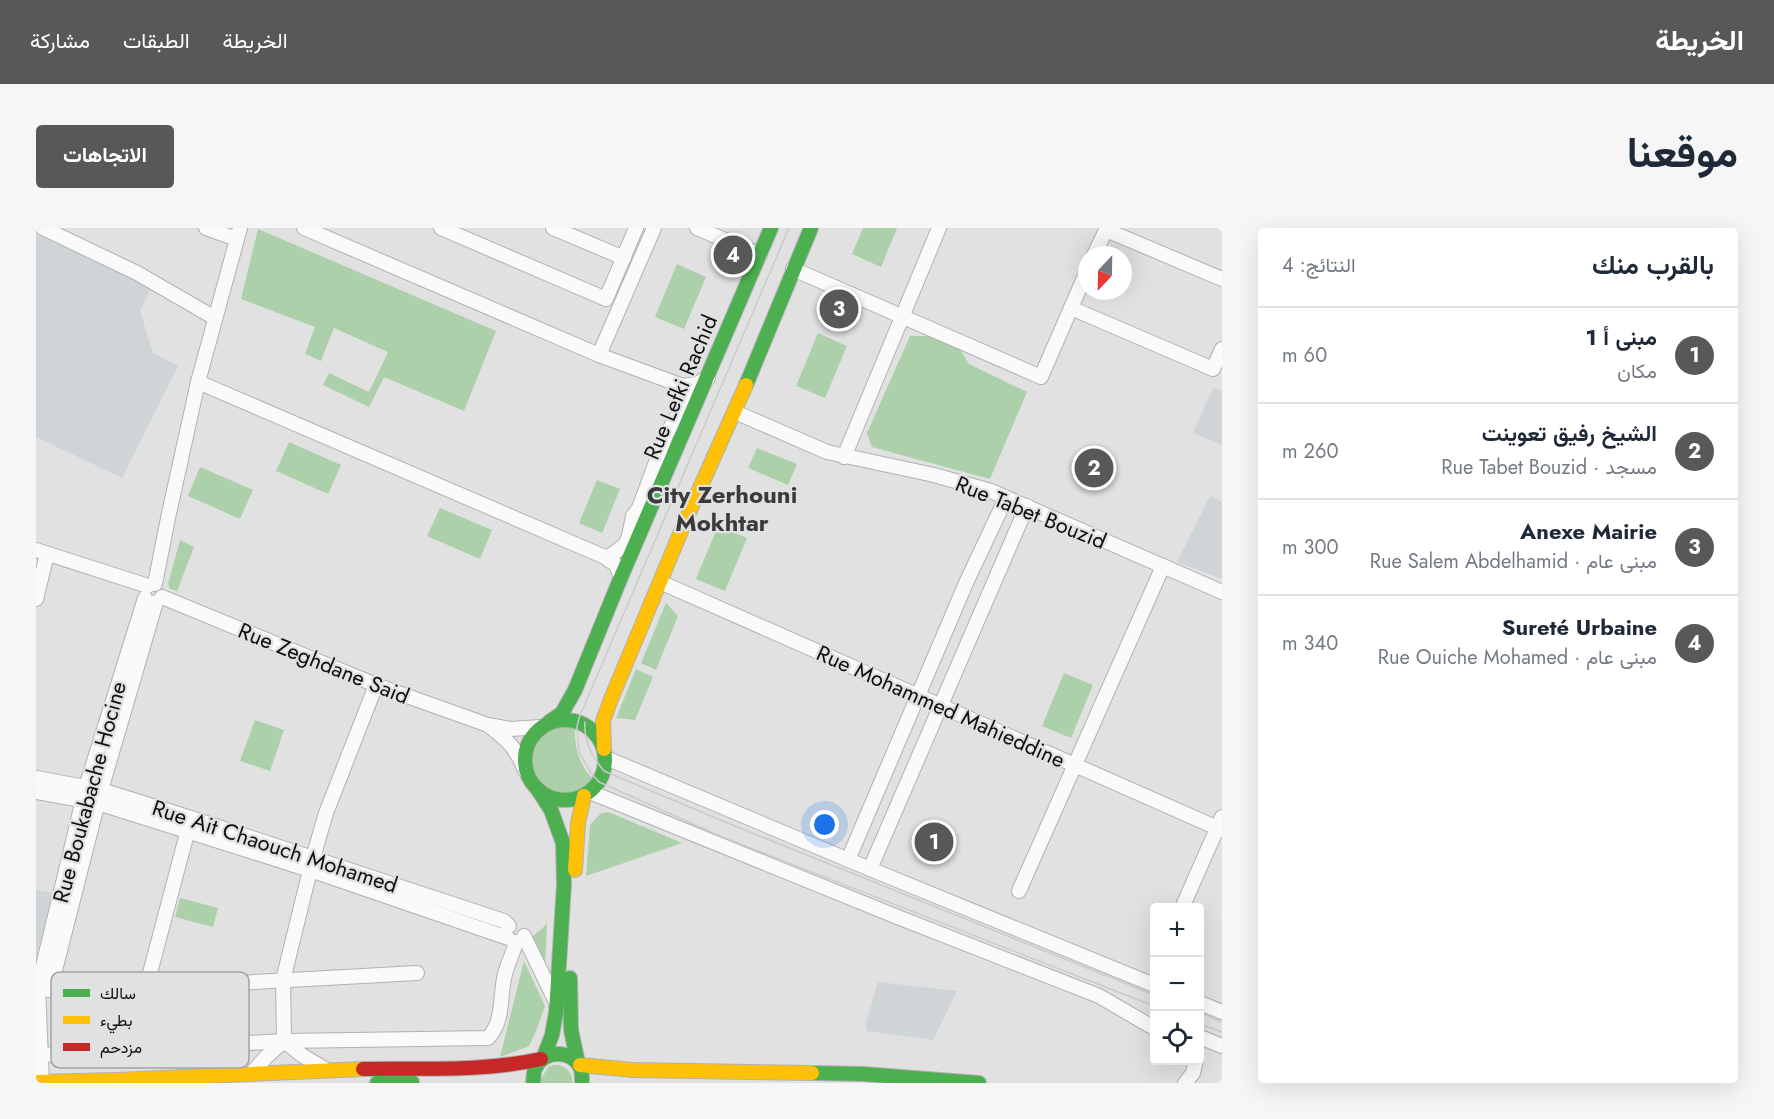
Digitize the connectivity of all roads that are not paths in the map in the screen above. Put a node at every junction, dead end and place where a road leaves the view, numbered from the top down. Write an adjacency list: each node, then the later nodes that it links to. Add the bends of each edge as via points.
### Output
1 (43, 228): 22 (street, via 137,273)
2 (206, 228): 13 (street)
3 (304, 228): 24 (street)
4 (441, 228): 16 (street, via 606,299)
5 (554, 228): 16 (street)
6 (636, 228): 16 (street)
7 (654, 228): 24 (street)
8 (697, 228): 15 (street)
9 (771, 228): 15 (main road, Rue Lefki Rachid)
10 (811, 228): 17 (main road)
11 (939, 228): 21 (street)
12 (1107, 229): 14 (street); 18 (street)
13 (238, 234): 22 (street, Rue Boukabache Hocine)
14 (1098, 246)
15 (760, 255): 25 (main road, Rue Lefki Rachid)
16 (624, 258)
17 (794, 269): 21 (street); 27 (main road)
18 (1222, 279)
19 (1078, 292): 20 (street)
20 (1071, 308): 21 (street, via 1041,377); 23 (street, via 1213,369)
21 (902, 317): 28 (street)
22 (215, 318): 26 (street, Rue Boukabache Hocine)
23 (1222, 349)
24 (598, 355): 25 (street, via 683,386)
25 (702, 381): 31 (main road, Rue Lefki Rachid); 32 (street, via 666,435 633,516 629,536)
26 (198, 382): 34 (street); 39 (street, Rue Boukabache Hocine)
27 (735, 412): 28 (street, Rue Tabet Bouzid); 37 (main road)
28 (844, 457): 29 (street, Rue Tabet Bouzid, via 934,475)
29 (1006, 498): 30 (street, Rue Tabet Bouzid); 42 (street)
30 (1026, 506): 35 (street, Rue Tabet Bouzid); 43 (street)
31 (634, 546): 32 (street); 36 (main road, Rue Lefki Rachid)
32 (619, 550): 34 (street)
33 (41, 552): 39 (street, Rue Zeghdane Said); 40 (street)
34 (607, 558): 36 (street, via 616,565)
35 (1163, 566): 38 (street, Rue Tabet Bouzid); 47 (street)
36 (621, 577): 45 (main road, Rue Lefki Rachid, via 575,690 562,713)
37 (660, 582): 42 (street, Rue Mohammed Mahieddine); 46 (main road, via 603,721)
38 (1222, 592)
39 (153, 594): 41 (street, Rue Zeghdane Said); 52 (street, Rue Boukabache Hocine); 54 (street)
40 (36, 599)
41 (376, 685): 44 (street, Rue Zeghdane Said); 58 (street, via 326,813)
42 (918, 696): 43 (street, Rue Mohammed Mahieddine); 57 (street)
43 (940, 706): 47 (street, Rue Mohammed Mahieddine); 59 (street)
44 (488, 725): 45 (street, via 511,729); 48 (street, via 509,741)
45 (545, 725): 46 (main road, via 559,720 585,724 595,733); 48 (main road, via 532,736 526,748)
46 (605, 754): 53 (main road, via 602,777); 57 (street)
47 (1074, 765): 56 (street, Rue Mohammed Mahieddine); 60 (street)
48 (526, 772): 50 (main road)
49 (36, 778): 52 (street, Rue Ait Chaouch Mohamed)
50 (538, 790): 53 (main road, via 560,800); 71 (main road, via 561,833 564,852)
51 (36, 792): 52 (street)
52 (85, 793): 54 (street, Rue Ait Chaouch Mohamed); 68 (street, Rue Boukabache Hocine)
53 (587, 794): 70 (street); 83 (main road, via 576,843 569,998)
54 (99, 797): 55 (street, Rue Ait Chaouch Mohamed); 68 (street)
55 (189, 824): 58 (street, Rue Ait Chaouch Mohamed); 63 (street)
56 (1220, 825): 61 (street)
57 (848, 860): 59 (street)
58 (311, 864): 62 (street, Rue Ait Chaouch Mohamed); 65 (street)
59 (870, 869): 67 (street)
60 (1019, 891)
61 (1184, 903)
62 (514, 936): 71 (street); 77 (street, via 500,1017 488,1038)
63 (150, 972)
64 (417, 974): 65 (street)
65 (283, 980): 66 (street); 77 (street)
66 (249, 982)
67 (1150, 983)
68 (44, 989): 69 (street); 81 (street)
69 (51, 989)
70 (1099, 996): 74 (street); 75 (street)
71 (557, 1003): 82 (main road, via 555,1025)
72 (1204, 1005): 73 (street)
73 (1222, 1012)
74 (1150, 1017)
75 (1150, 1025)
76 (1204, 1039): 79 (street)
77 (284, 1041): 78 (street); 86 (street); 87 (street)
78 (249, 1043)
79 (1222, 1046)
80 (51, 1054): 81 (street)
81 (41, 1055): 89 (street)
82 (543, 1058): 83 (main road, via 562,1053); 86 (main road, via 481,1068); 91 (main road, via 533,1073)
83 (579, 1064): 85 (main road); 92 (main road)
84 (1194, 1065): 95 (street)
85 (612, 1069): 93 (main road); 94 (main road, via 863,1074)
86 (326, 1070): 87 (main road)
87 (251, 1074): 89 (main road)
88 (481, 1081): 90 (main road)
89 (39, 1082)
90 (377, 1083)
91 (533, 1083)
92 (582, 1083)
93 (613, 1083)
94 (979, 1083)
95 (1185, 1083)

